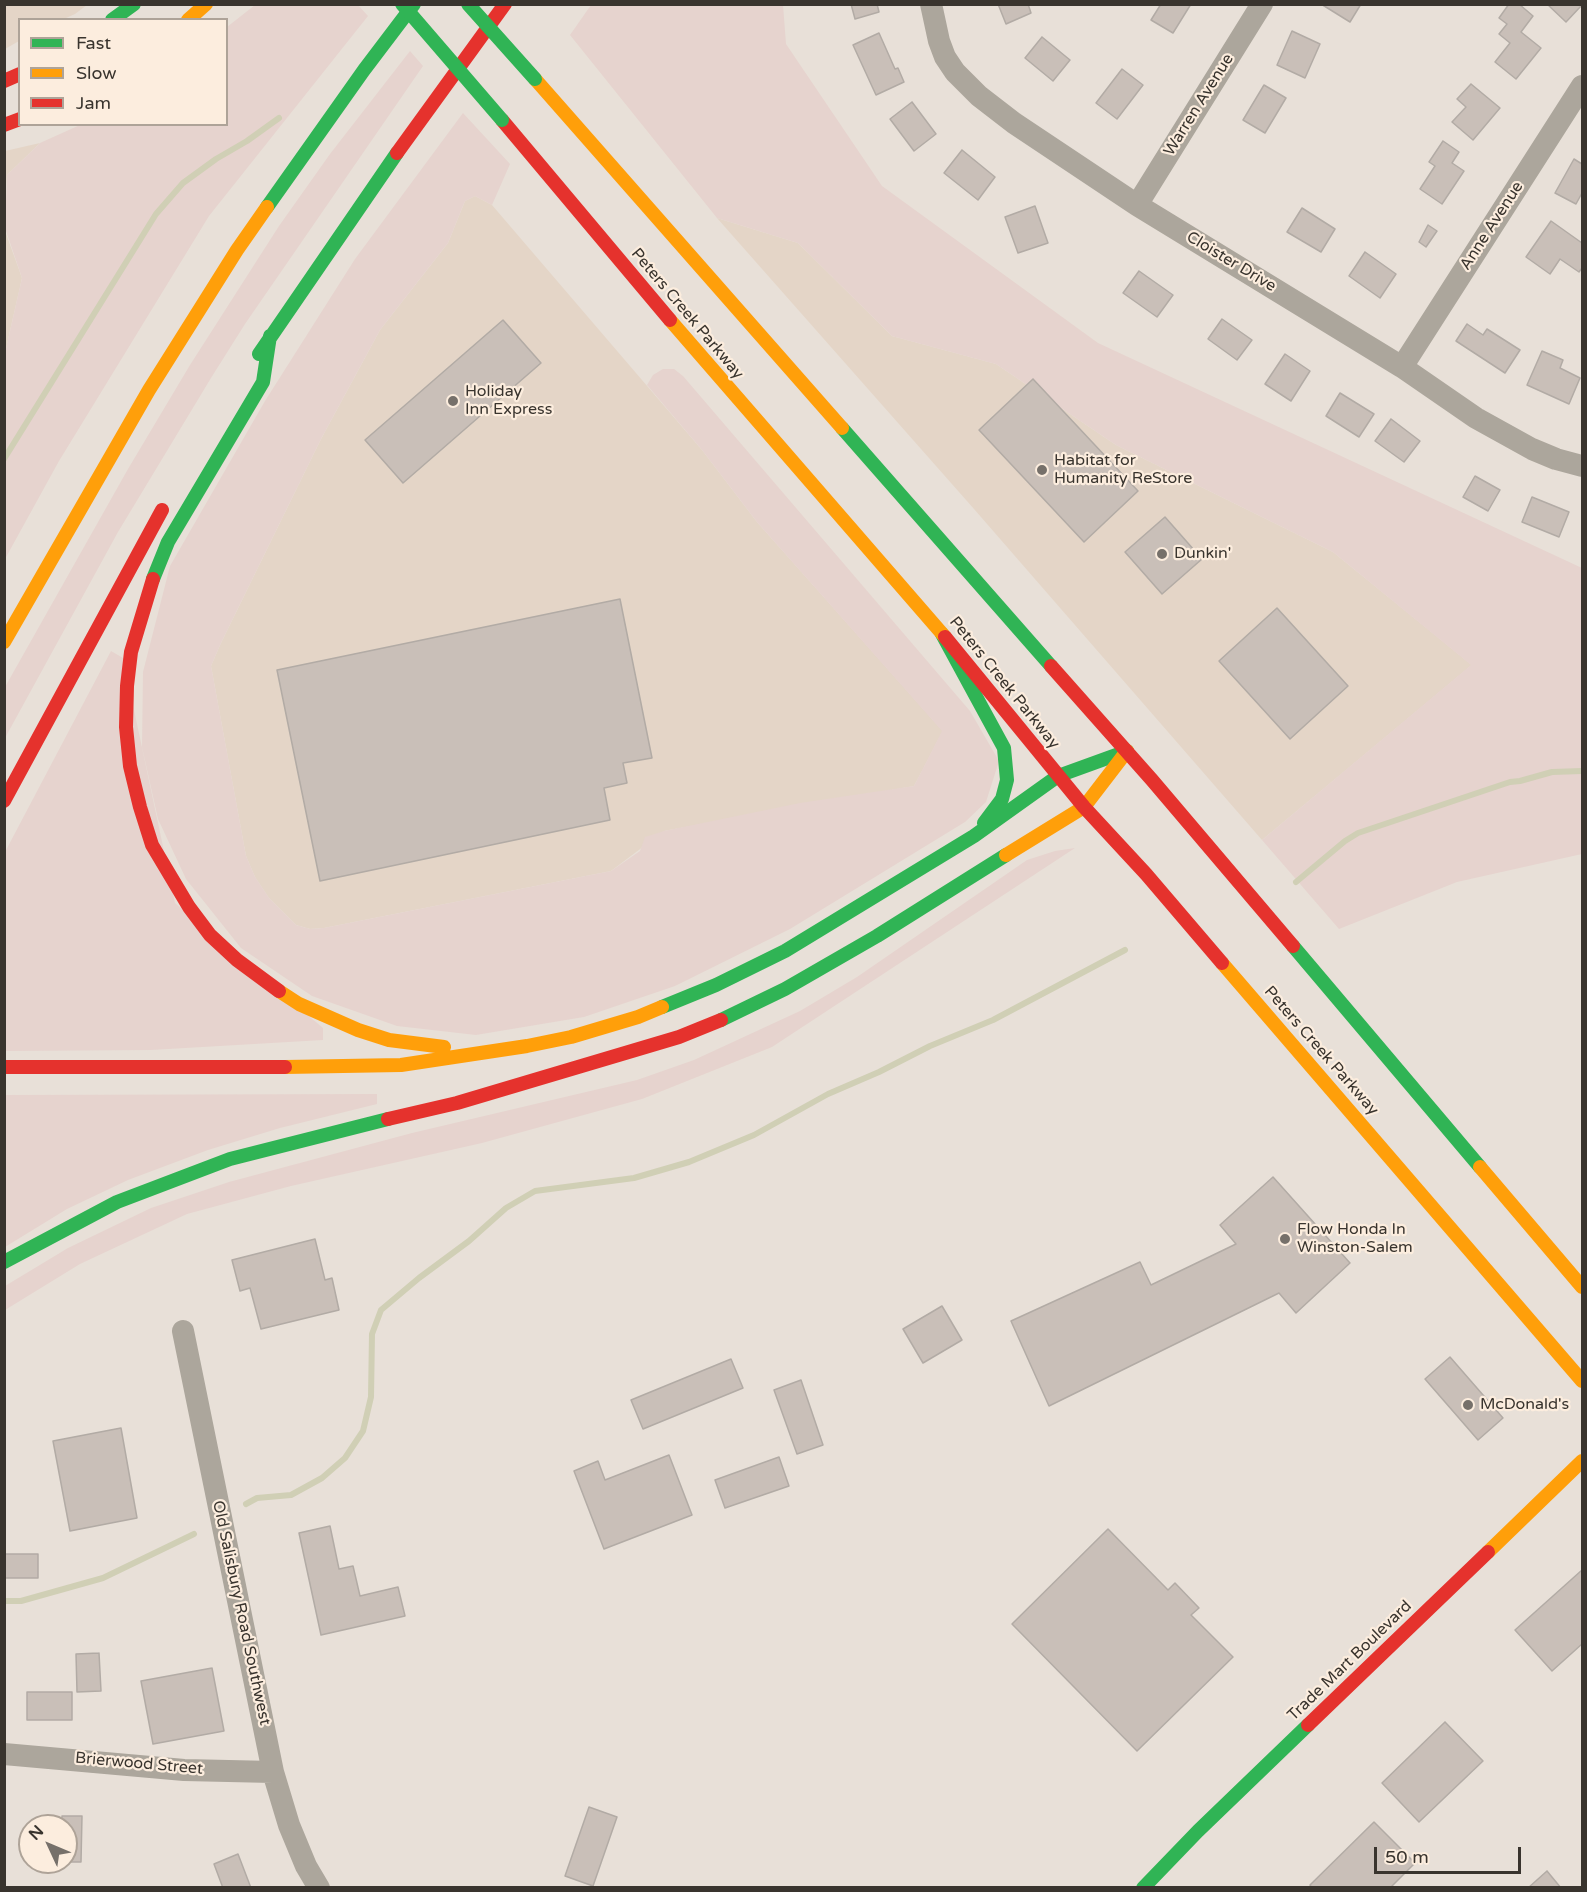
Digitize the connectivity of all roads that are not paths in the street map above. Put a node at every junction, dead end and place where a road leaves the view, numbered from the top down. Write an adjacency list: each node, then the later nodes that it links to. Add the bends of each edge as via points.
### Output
1 (134, 4): 9 (main road)
2 (206, 4): 10 (main road)
3 (402, 4): 20 (main road, Peters Creek Parkway, bridge)
4 (414, 4): 21 (main road, via 237,250 149,390)
5 (506, 4): 15 (main road)
6 (931, 4): 14 (street, Cloister Drive, via 939,41 954,72 1014,123)
7 (1262, 4): 14 (street, Warren Avenue)
8 (470, 6): 22 (main road, bridge)
9 (115, 18)
10 (190, 18)
11 (18, 75): 12 (main road)
12 (4, 81)
13 (1582, 86): 17 (street, Anne Avenue)
14 (1137, 205): 17 (street, Cloister Drive)
15 (270, 336): 16 (main road); 28 (main road, via 262,382 168,542 131,652 126,728 130,766 152,845 210,935 265,982 299,1004 389,1040 449,1047)
16 (251, 366)
17 (1402, 367): 18 (street, Cloister Drive, via 1476,418 1532,449)
18 (1582, 466)
19 (167, 503): 24 (main road)
20 (942, 634): 23 (main road, Peters Creek Parkway); 26 (main road, via 1004,748 1007,764 1002,799)
21 (4, 642)
22 (1127, 751): 23 (main road); 25 (main road); 32 (main road)
23 (1058, 776): 25 (main road, Peters Creek Parkway); 26 (main road)
24 (4, 801)
25 (1084, 807): 27 (main road, via 924,908 785,989); 34 (main road, Peters Creek Parkway, via 1154,882)
26 (974, 836): 28 (main road, via 785,951 716,985 638,1017)
27 (679, 1036): 30 (main road); 31 (main road, via 457,1103 230,1159 117,1202)
28 (527, 1046): 29 (main road, via 401,1065)
29 (4, 1067)
30 (527, 1068)
31 (4, 1262)
32 (1582, 1287)
33 (183, 1331): 37 (street, Old Salisbury Road Southwest)
34 (1582, 1381)
35 (1582, 1461): 39 (main road, Trade Mart Boulevard)
36 (4, 1754): 37 (street, Brierwood Street, via 184,1770)
37 (273, 1772): 38 (street, Old Salisbury Road Southwest, via 289,1826)
38 (319, 1887)
39 (1143, 1887)

